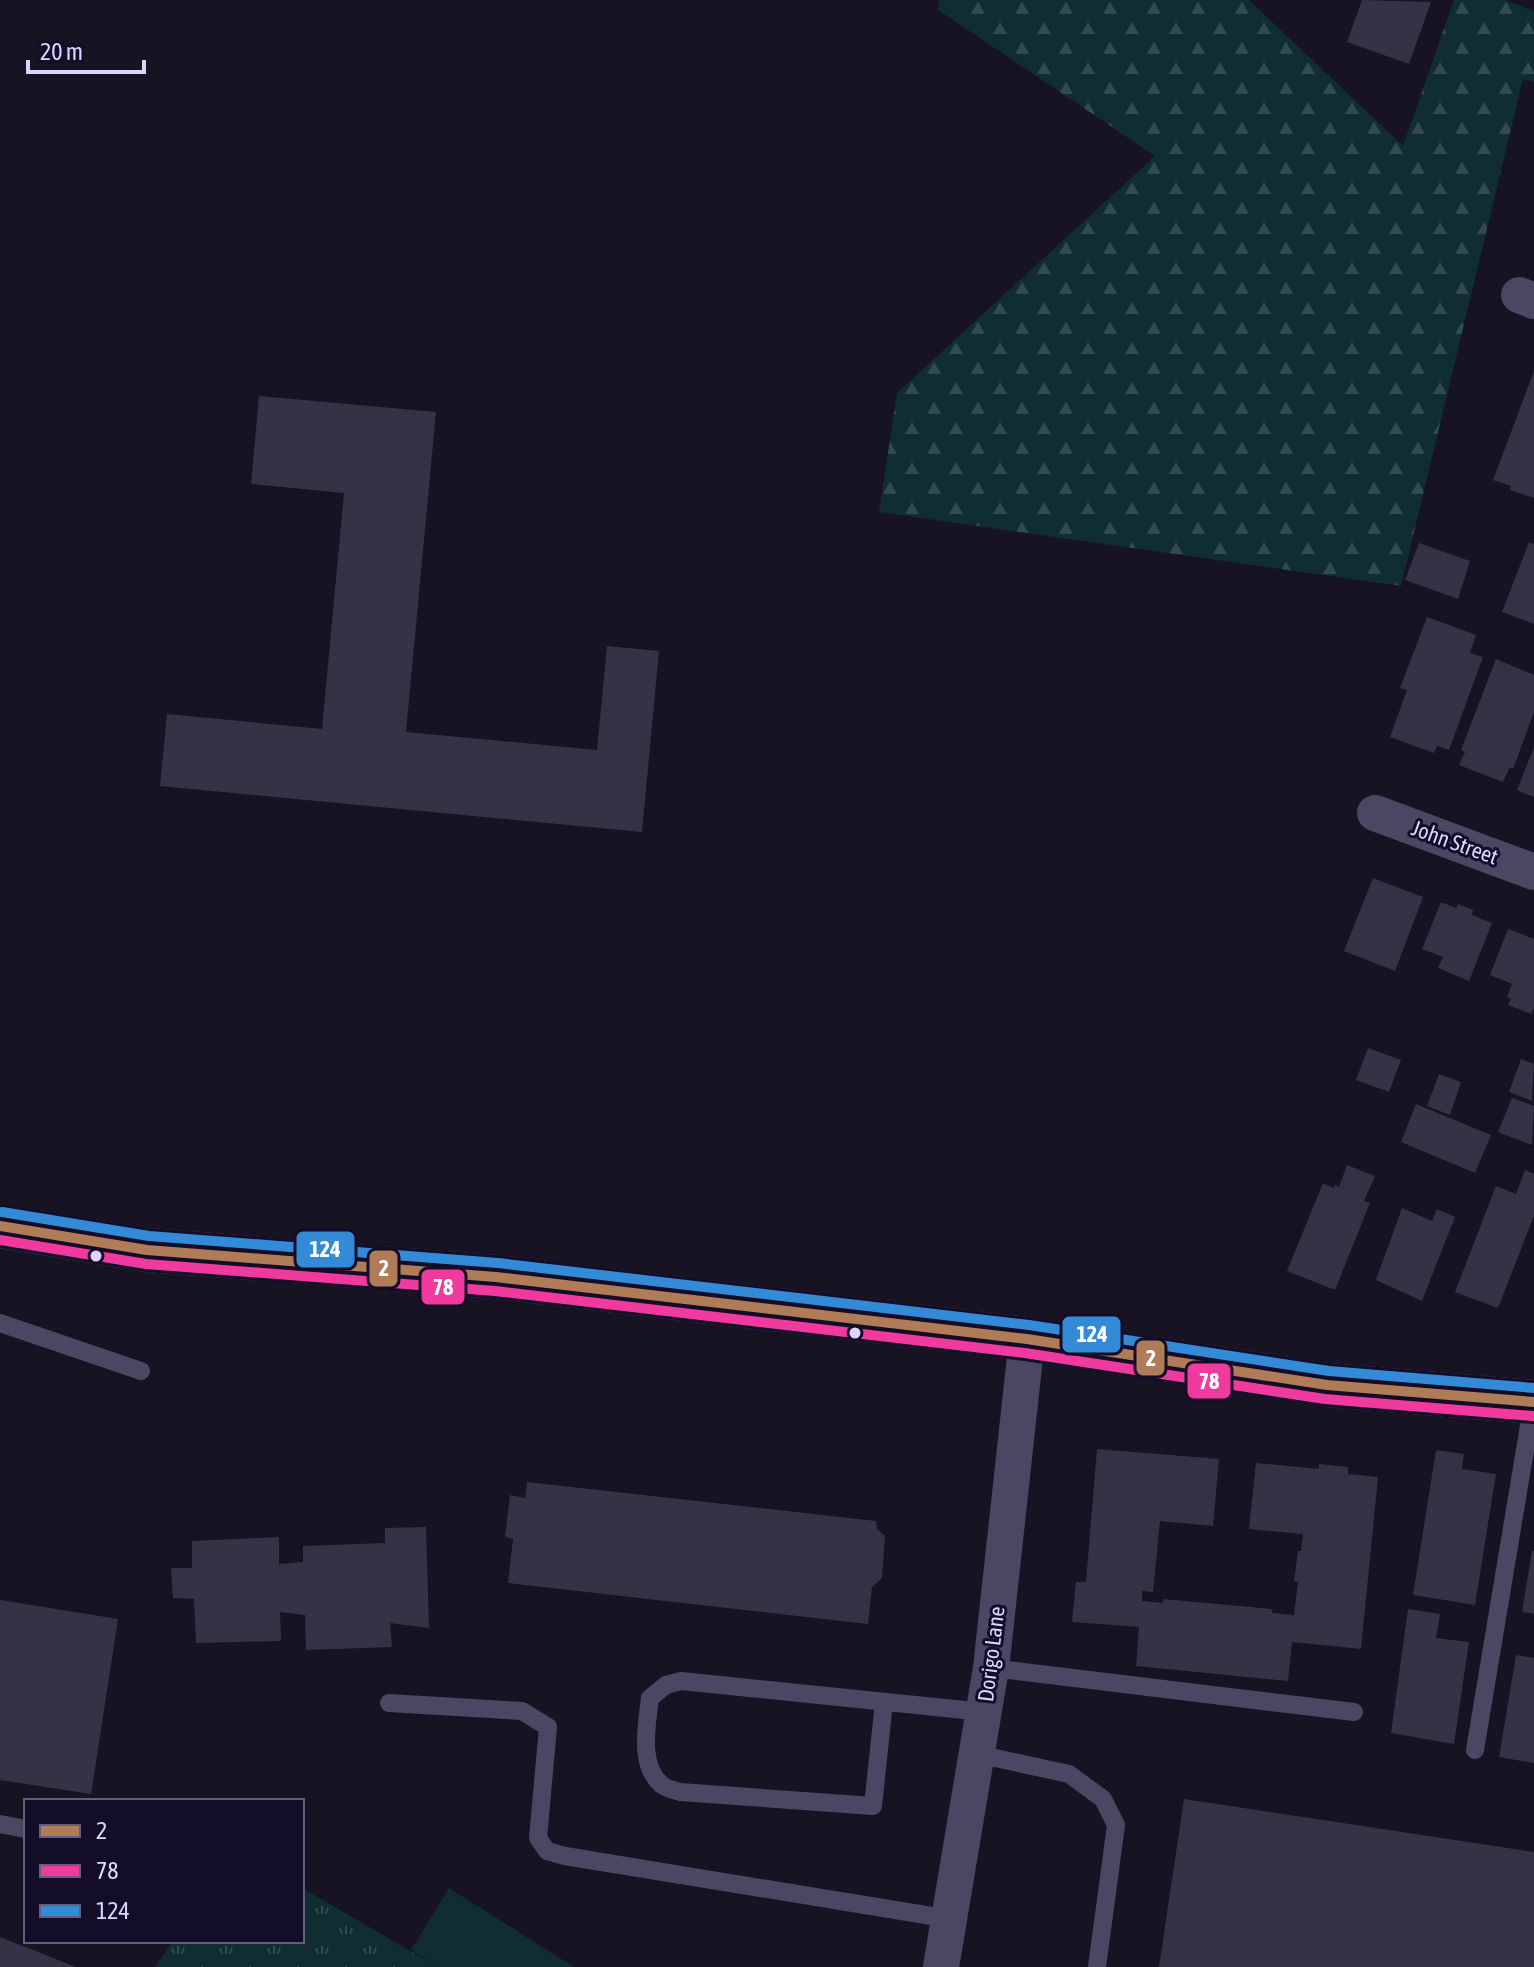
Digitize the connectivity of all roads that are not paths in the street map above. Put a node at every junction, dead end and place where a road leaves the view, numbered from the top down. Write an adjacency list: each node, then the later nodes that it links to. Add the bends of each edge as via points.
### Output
1 (1375, 813): 2 (street, John Street)
2 (1534, 872)
3 (0, 1226): 5 (main road, via 147,1250 496,1277)
4 (0, 1323): 6 (lane)
5 (1027, 1339): 7 (main road, via 1327,1385); 8 (street, Dorigo Lane)
6 (141, 1371)
7 (1533, 1402): 13 (lane)
8 (991, 1668): 11 (street, Dorigo Lane); 12 (lane)
9 (884, 1702): 9 (lane, via 681,1681 650,1698 647,1758 663,1786 680,1792 873,1806); 11 (lane)
10 (389, 1703): 17 (lane, via 522,1711 548,1727 538,1838 547,1851)
11 (984, 1712): 14 (street, Dorigo Lane)
12 (1354, 1712)
13 (1475, 1750)
14 (977, 1754): 17 (street, Dorigo Lane); 19 (lane, via 1069,1774 1103,1799 1116,1825)
15 (0, 1824): 16 (lane)
16 (24, 1829)
17 (950, 1919): 18 (street, Dorigo Lane)
18 (941, 1967)
19 (1097, 1967)

